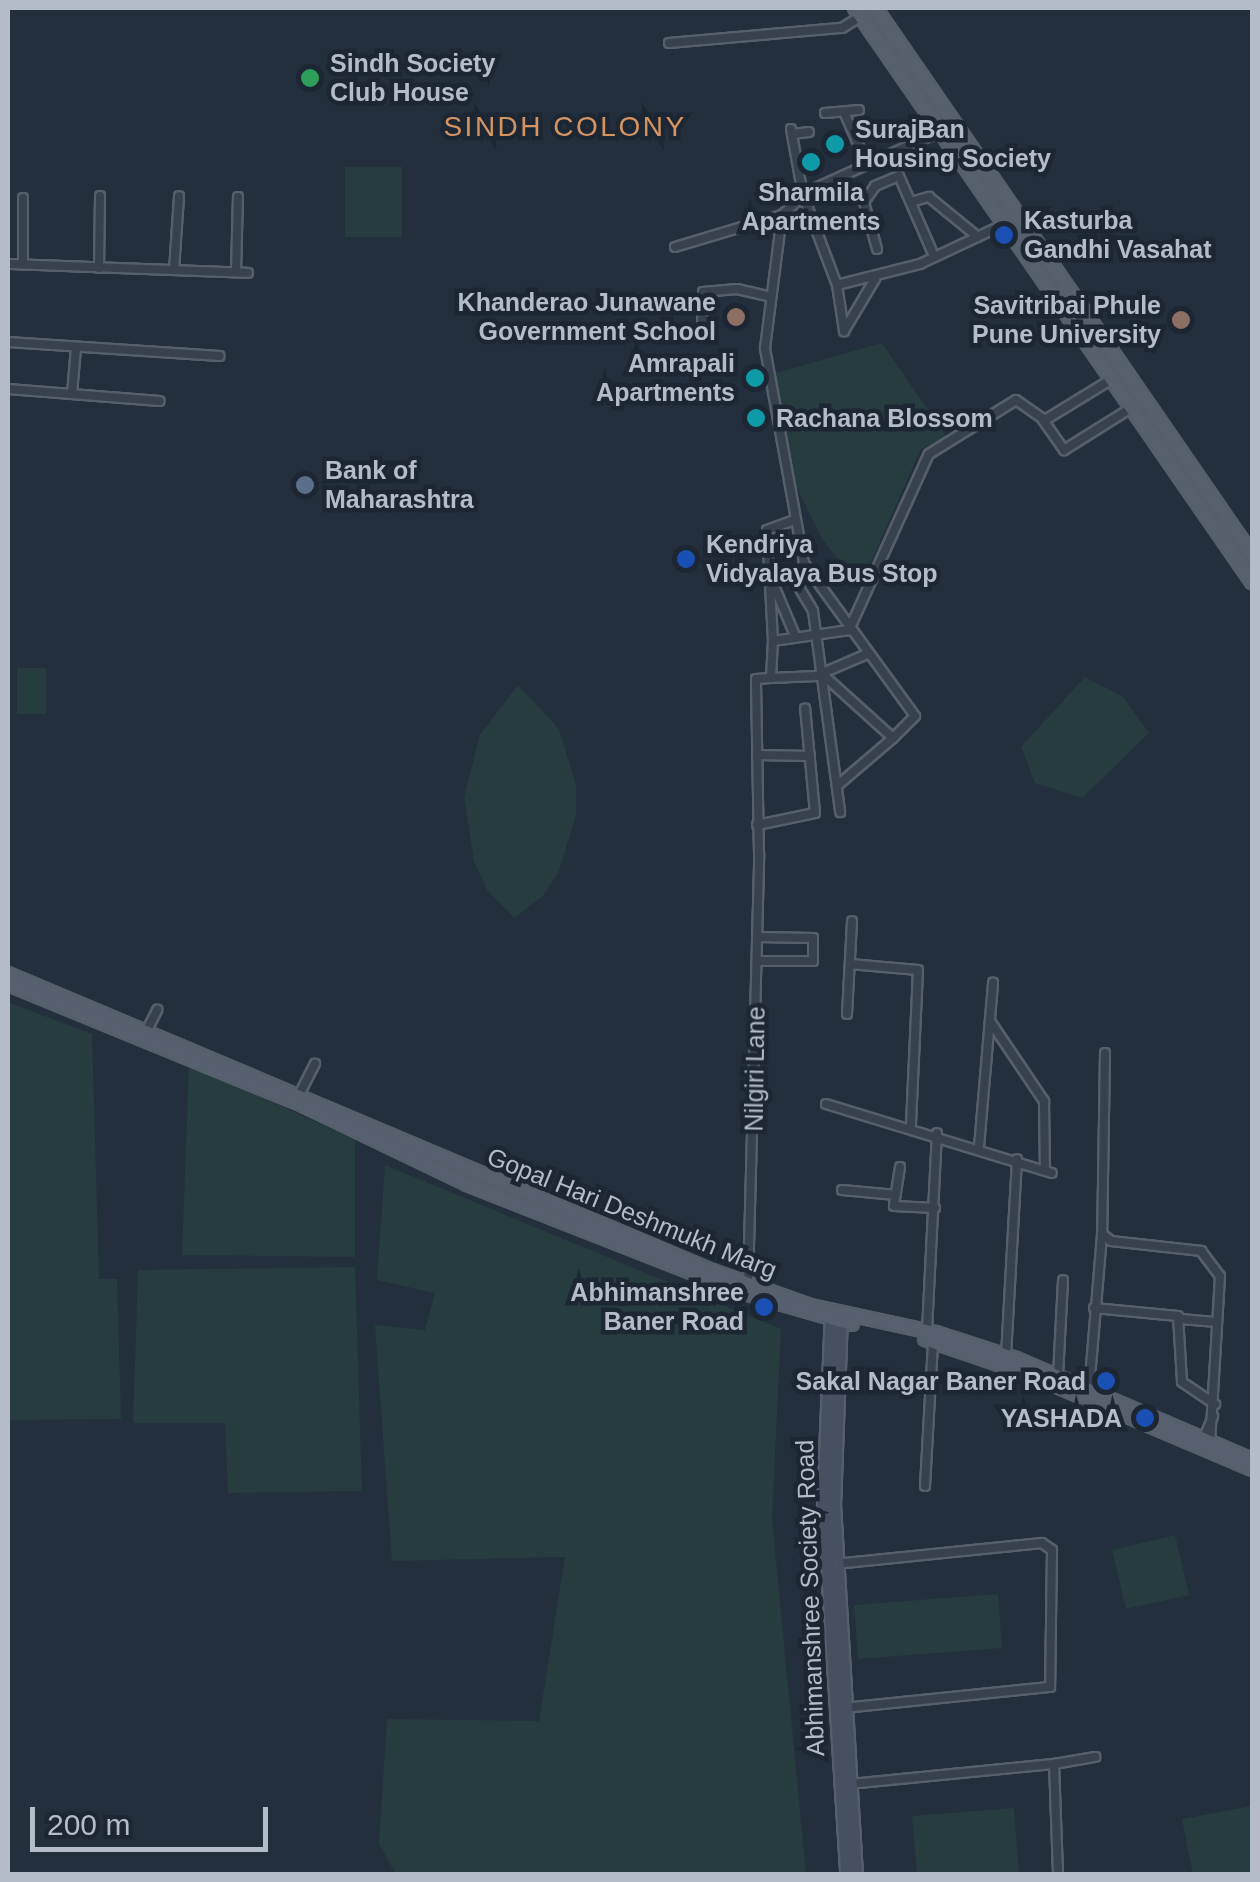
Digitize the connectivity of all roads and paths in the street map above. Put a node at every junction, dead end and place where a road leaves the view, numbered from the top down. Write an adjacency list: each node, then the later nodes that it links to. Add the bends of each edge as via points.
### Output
1 (875, 8): 7 (main road)
2 (858, 12): 3 (street, via 842,28); 8 (main road)
3 (668, 43)
4 (859, 110): 5 (street)
5 (844, 112): 6 (street); 10 (street)
6 (825, 113)
7 (959, 123): 8 (street); 43 (main road)
8 (943, 131): 10 (street); 18 (main road)
9 (808, 132): 11 (street, via 791,132)
10 (867, 164): 11 (street)
11 (803, 195): 17 (street); 30 (street)
12 (100, 196): 25 (street)
13 (180, 196): 26 (street)
14 (238, 197): 27 (street)
15 (24, 198): 24 (street)
16 (910, 202): 19 (street, via 929,197); 21 (street, via 899,176 874,186 864,202); 22 (street)
17 (782, 215): 20 (street); 31 (street)
18 (1006, 224): 19 (street); 36 (main road)
19 (978, 237): 22 (street)
20 (676, 247)
21 (877, 249)
22 (934, 256): 29 (street)
23 (8, 264): 24 (street)
24 (23, 264): 25 (street)
25 (99, 268): 26 (street)
26 (174, 270): 27 (street)
27 (236, 272): 28 (street)
28 (248, 273)
29 (875, 279): 30 (street); 30 (street, via 844,331)
30 (837, 285)
31 (771, 297): 32 (street, via 737,289 703,292); 42 (street, via 765,348)
32 (702, 325)
33 (8, 342): 34 (street)
34 (76, 347): 35 (street); 38 (street)
35 (220, 356)
36 (1112, 379): 40 (main road); 41 (street)
37 (8, 389): 38 (street)
38 (72, 394): 39 (street)
39 (160, 401)
40 (1132, 408): 41 (street, via 1064,450); 46 (main road)
41 (1043, 420): 47 (street, via 1018,399 926,457)
42 (795, 520): 44 (street); 45 (street, via 766,530)
43 (1252, 555)
44 (808, 568): 47 (street); 48 (street, via 796,584 813,612)
45 (767, 570): 49 (street); 50 (street)
46 (1252, 582)
47 (849, 630): 48 (street); 51 (street)
48 (816, 636): 49 (street); 52 (street)
49 (796, 638): 50 (street)
50 (773, 641): 53 (street)
51 (867, 654): 52 (street); 55 (street, via 915,716)
52 (819, 674): 53 (street); 55 (street); 58 (street)
53 (771, 678): 56 (street, Nilgiri Lane, via 756,679)
54 (806, 708): 57 (street)
55 (894, 738): 58 (street)
56 (757, 755): 57 (street); 60 (street, Nilgiri Lane)
57 (810, 756): 60 (street, via 815,813)
58 (838, 785): 59 (street)
59 (840, 812)
60 (758, 825): 62 (street, Nilgiri Lane)
61 (852, 921): 64 (street)
62 (757, 938): 63 (street, Nilgiri Lane); 63 (street, via 813,938 813,961)
63 (757, 960): 87 (street, Nilgiri Lane)
64 (850, 964): 69 (street); 76 (street, via 918,970)
65 (8, 974): 71 (main road, Gopal Hari Deshmukh Marg)
66 (993, 983): 70 (street)
67 (8, 984): 81 (main road, Gopal Hari Deshmukh Marg)
68 (156, 1010): 71 (street)
69 (847, 1014)
70 (990, 1020): 78 (street); 79 (street, via 1044,1100 1049,1171)
71 (146, 1032): 74 (main road, Gopal Hari Deshmukh Marg)
72 (1105, 1053): 85 (street)
73 (315, 1064): 74 (street)
74 (300, 1093): 81 (main road, Gopal Hari Deshmukh Marg)
75 (826, 1104): 76 (street)
76 (912, 1126): 77 (street)
77 (937, 1133): 78 (street); 84 (street)
78 (979, 1146): 79 (street)
79 (1017, 1159): 93 (street)
80 (900, 1167): 83 (street)
81 (488, 1186): 87 (main road, Gopal Hari Deshmukh Marg); 89 (main road, Gopal Hari Deshmukh Marg)
82 (842, 1190): 83 (street)
83 (896, 1195): 84 (street, via 894,1206)
84 (935, 1208): 92 (street)
85 (1102, 1234): 88 (street); 91 (street, via 1110,1241 1201,1250 1220,1276)
86 (1063, 1280): 94 (street)
87 (748, 1285): 89 (main road, Gopal Hari Deshmukh Marg)
88 (1094, 1308): 90 (street); 95 (street)
89 (836, 1316): 92 (main road, Gopal Hari Deshmukh Marg); 101 (street, Abhimanshree Society Road)
90 (1181, 1319): 91 (street); 96 (street, via 1182,1382)
91 (1217, 1322): 96 (street)
92 (930, 1336): 93 (main road, Gopal Hari Deshmukh Marg); 100 (street)
93 (1004, 1359): 94 (main road, Gopal Hari Deshmukh Marg); 99 (main road, Gopal Hari Deshmukh Marg)
94 (1058, 1376): 95 (main road, Gopal Hari Deshmukh Marg)
95 (1089, 1390): 97 (main road, Gopal Hari Deshmukh Marg)
96 (1215, 1404): 97 (street)
97 (1206, 1441): 98 (main road, Gopal Hari Deshmukh Marg)
98 (1252, 1460)
99 (1252, 1469)
100 (925, 1486)
101 (832, 1564): 102 (street, Abhimanshree Society Road); 102 (street, via 1042,1542 1052,1550 1050,1687)
102 (841, 1708): 105 (street, Abhimanshree Society Road)
103 (1094, 1756): 104 (street)
104 (1054, 1764): 105 (street); 108 (street)
105 (845, 1784): 106 (street, Abhimanshree Society Road); 107 (street, Abhimanshree Society Road)
106 (846, 1874)
107 (856, 1874)
108 (1058, 1874)

